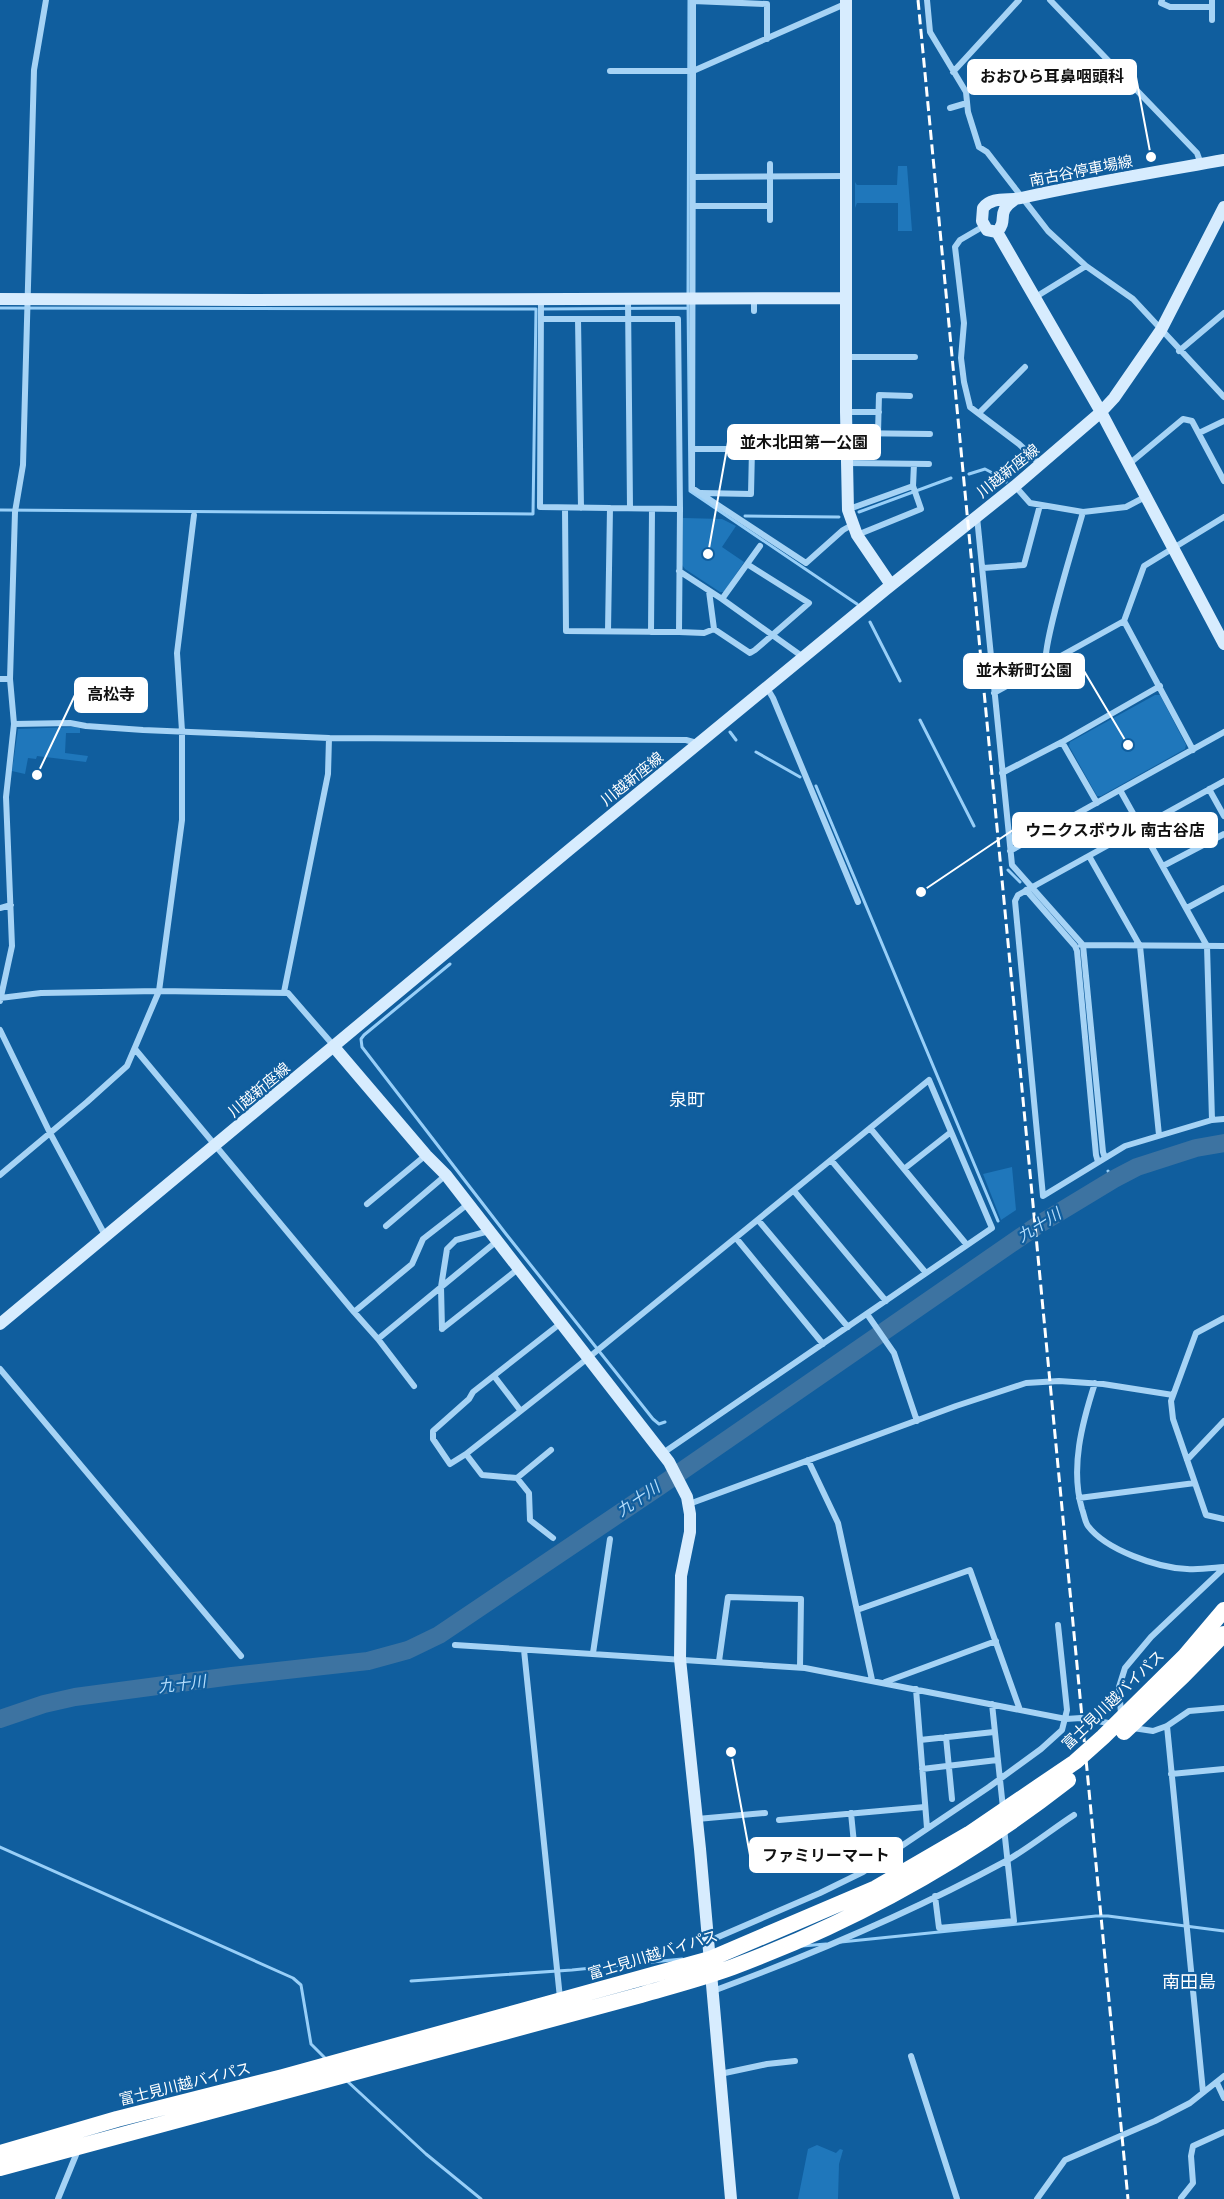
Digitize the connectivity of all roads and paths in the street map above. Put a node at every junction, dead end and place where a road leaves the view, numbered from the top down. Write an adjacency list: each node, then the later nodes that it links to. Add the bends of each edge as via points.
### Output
1 (46, 0): 35 (street, via 34,70)
2 (927, 0): 13 (street, via 930,32)
3 (1018, 0): 13 (street)
4 (1050, 0): 18 (street, via 1197,153)
5 (1162, 0): 8 (street, via 1170,7)
6 (693, 1): 10 (street, via 766,4); 12 (street)
7 (849, 1): 10 (street); 20 (street)
8 (1212, 4): 9 (street)
9 (1212, 20)
10 (767, 39): 12 (street)
11 (610, 71): 12 (street)
12 (693, 71): 21 (street)
13 (953, 72): 14 (street, via 966,92)
14 (967, 103): 15 (street); 22 (street, via 979,147 987,152)
15 (950, 108)
16 (1224, 160): 18 (street, 南古谷停車場線)
17 (770, 164): 19 (street)
18 (1201, 164): 22 (street, 南古谷停車場線)
19 (770, 176): 20 (street); 21 (street); 25 (street)
20 (846, 176): 32 (street)
21 (693, 177): 24 (street)
22 (1018, 199): 23 (street, 南古谷停車場線); 27 (street); 31 (street)
23 (984, 205): 27 (street, via 994,205); 29 (street)
24 (693, 206): 25 (street); 38 (street)
25 (770, 206): 28 (street)
26 (1224, 207): 43 (street, 川越新座線)
27 (1003, 211): 30 (street, via 1002,226)
28 (770, 220)
29 (984, 226): 30 (street); 53 (street, via 960,240 956,247 964,323 964,382 970,407)
30 (997, 232): 33 (street)
31 (1086, 266): 33 (street); 43 (street, via 1133,300)
32 (846, 298): 38 (street, via 754,305); 45 (street)
33 (1034, 298): 52 (street)
34 (0, 299): 35 (street)
35 (28, 299): 36 (street); 100 (street)
36 (541, 300): 37 (street); 40 (street)
37 (628, 300): 38 (street); 42 (street)
38 (692, 300): 59 (street)
39 (1224, 314): 44 (street)
40 (541, 319): 41 (street); 71 (street, via 540,507)
41 (578, 319): 42 (street); 72 (street)
42 (629, 319): 74 (street); 76 (street, via 678,319)
43 (1161, 330): 44 (street); 52 (street, 川越新座線)
44 (1179, 351): 49 (street)
45 (846, 357): 46 (street); 50 (street)
46 (915, 357)
47 (1025, 367): 53 (street)
48 (910, 396): 51 (street, via 879,395)
49 (1224, 397)
50 (846, 412): 51 (street); 56 (street)
51 (879, 412): 57 (street)
52 (1101, 412): 63 (street, 川越新座線); 64 (street)
53 (979, 413): 63 (street)
54 (1224, 421): 55 (street)
55 (1199, 433): 64 (street, via 1192,422 1184,419); 65 (street)
56 (846, 434): 57 (street); 60 (street)
57 (878, 434): 58 (street)
58 (930, 434)
59 (692, 449): 68 (street, via 692,488); 68 (street, via 752,449 751,494)
60 (847, 463): 61 (street); 77 (street)
61 (914, 464): 62 (street); 66 (street)
62 (929, 464)
63 (1040, 464): 67 (street, 川越新座線)
64 (1129, 464): 69 (street)
65 (1224, 481)
66 (913, 486): 77 (street); 82 (street, via 921,509)
67 (1015, 486): 70 (street, via 1030,503); 80 (street, 川越新座線)
68 (699, 493): 82 (street, via 806,562)
69 (1146, 496): 78 (street, via 1126,507); 84 (street)
70 (1040, 506): 78 (street); 86 (street, via 1024,565)
71 (565, 508): 72 (street); 93 (street, via 566,631)
72 (581, 508): 73 (street)
73 (610, 508): 74 (street); 93 (street)
74 (630, 508): 75 (street)
75 (652, 509): 76 (street); 94 (street)
76 (680, 509): 87 (street)
77 (848, 510): 82 (street)
78 (1083, 512): 99 (street, via 1056,610)
79 (194, 515): 106 (street, via 177,652)
80 (977, 516): 86 (street); 88 (street, 川越新座線)
81 (1224, 517): 84 (street)
82 (855, 530): 88 (street)
83 (760, 546): 85 (street)
84 (1174, 549): 91 (street, via 1143,566); 97 (street)
85 (747, 564): 90 (street); 96 (street, via 809,603)
86 (983, 568): 104 (street)
87 (679, 571): 89 (street); 95 (street)
88 (891, 585): 98 (street, 川越新座線)
89 (709, 591): 90 (street); 92 (street)
90 (722, 599): 96 (street)
91 (1124, 621): 99 (street); 102 (street)
92 (714, 629): 95 (street, via 704,633); 96 (street, via 750,652)
93 (608, 631): 94 (street)
94 (651, 632): 95 (street)
95 (679, 632)
96 (773, 634): 98 (street)
97 (1224, 644)
98 (803, 657): 103 (street, 川越新座線)
99 (1046, 665): 104 (street)
100 (10, 678): 101 (street); 105 (street)
101 (0, 679)
102 (1160, 686): 109 (street); 111 (street)
103 (766, 687): 110 (street, 川越新座線); 126 (street)
104 (994, 693): 112 (street)
105 (14, 724): 106 (street, via 70,723); 116 (street)
106 (182, 731): 108 (street); 135 (street, via 182,820)
107 (1224, 732): 111 (street)
108 (329, 738): 110 (street, via 686,740); 136 (street, via 328,774)
109 (1062, 742): 112 (street); 117 (street)
110 (699, 744): 139 (street, 川越新座線)
111 (1193, 750): 115 (street)
112 (1002, 773): 121 (street)
113 (1224, 781): 114 (street)
114 (1209, 789): 118 (street); 119 (street)
115 (1120, 790): 117 (street); 119 (street)
116 (3, 797): 127 (street)
117 (1097, 803): 121 (street)
118 (1224, 816)
119 (1140, 826): 122 (street); 123 (street)
120 (1224, 834): 123 (street)
121 (1010, 851): 125 (street, via 1012,865)
122 (1089, 856): 125 (street); 132 (street)
123 (1163, 866): 129 (street)
124 (1224, 888): 129 (street)
125 (1030, 889): 130 (street); 131 (street); 152 (street, via 1015,901 1043,1196)
126 (858, 902)
127 (11, 905): 128 (street); 137 (street, via 12,946)
128 (0, 908)
129 (1187, 908): 133 (street)
130 (1083, 945): 131 (street); 132 (street); 141 (street)
131 (1075, 946): 141 (street)
132 (1140, 946): 133 (street); 147 (street)
133 (1207, 946): 134 (street); 143 (street)
134 (1224, 946)
135 (159, 991): 136 (street); 137 (street, via 54,992); 140 (street)
136 (284, 992): 139 (street, via 292,995)
137 (0, 999)
138 (0, 1030): 146 (street)
139 (334, 1047): 148 (street, 川越新座線); 149 (street)
140 (135, 1049): 146 (street, via 127,1066); 148 (street)
141 (1090, 1050): 150 (street); 152 (street)
142 (1224, 1119): 143 (street)
143 (1212, 1120): 147 (street)
144 (870, 1128): 145 (street, via 929,1080); 151 (street); 153 (street)
145 (951, 1132): 153 (street); 165 (street, via 992,1228)
146 (50, 1133): 154 (street); 162 (street)
147 (1159, 1136): 150 (street, via 1125,1146)
148 (216, 1146): 162 (street, 川越新座線); 170 (street)
149 (426, 1155): 155 (street); 157 (street)
150 (1105, 1158): 152 (street)
151 (831, 1160): 156 (street); 167 (street)
152 (1098, 1162)
153 (904, 1169): 165 (street)
154 (0, 1175)
155 (446, 1175): 158 (street); 160 (street)
156 (794, 1191): 159 (street); 169 (street)
157 (367, 1204)
158 (468, 1204): 161 (street); 170 (street, via 423,1239 412,1264)
159 (758, 1220): 163 (street); 175 (street)
160 (386, 1226)
161 (489, 1230): 164 (street); 168 (street, via 456,1240 447,1249)
162 (106, 1237): 174 (street, 川越新座線)
163 (736, 1238): 177 (street); 178 (street)
164 (498, 1241): 166 (street); 168 (street)
165 (967, 1245): 167 (street)
166 (518, 1269): 168 (street, via 442,1329); 173 (street)
167 (926, 1273): 169 (street)
168 (441, 1287): 176 (street)
169 (886, 1301): 171 (street)
170 (354, 1312): 176 (street)
171 (867, 1314): 175 (street); 185 (street, via 894,1353)
172 (1224, 1318): 183 (street, via 1196,1333)
173 (561, 1323): 178 (street); 180 (street)
174 (0, 1324)
175 (848, 1327): 177 (street)
176 (378, 1339): 182 (street)
177 (823, 1344): 189 (street)
178 (588, 1358): 184 (street); 189 (street)
179 (0, 1369): 208 (street)
180 (494, 1376): 184 (street); 188 (street, via 433,1431 433,1439 450,1464)
181 (1095, 1383): 183 (street); 185 (street, via 1026,1383); 194 (street, via 1084,1414 1077,1478)
182 (414, 1386)
183 (1173, 1395): 191 (street, via 1173,1419)
184 (520, 1410): 188 (street)
185 (917, 1421): 190 (street)
186 (1224, 1421): 191 (street)
187 (551, 1450): 192 (street)
188 (466, 1454): 192 (street, via 482,1475)
189 (665, 1457): 195 (street)
190 (808, 1460): 195 (street); 200 (street, via 838,1523)
191 (1187, 1460): 193 (street)
192 (517, 1478): 197 (street, via 529,1493 530,1520)
193 (1195, 1484): 194 (street); 196 (street, via 1206,1515)
194 (1079, 1498): 199 (street, via 1087,1525 1109,1544 1151,1562 1178,1568)
195 (689, 1504): 209 (street, via 690,1532 681,1576)
196 (1224, 1519)
197 (553, 1538)
198 (610, 1539): 207 (street)
199 (1224, 1567): 220 (street, via 1151,1637 1125,1668 1119,1687)
200 (857, 1610): 204 (street, via 970,1570); 212 (street)
201 (1224, 1610): 215 (highway, 富士見川越バイパス)
202 (1059, 1624): 219 (street)
203 (1224, 1634): 215 (highway, 富士見川越バイパス)
204 (996, 1641): 213 (street); 218 (street)
205 (455, 1645): 206 (street)
206 (524, 1650): 207 (street); 244 (street)
207 (593, 1653): 209 (street)
208 (241, 1656)
209 (680, 1659): 210 (street); 236 (street)
210 (719, 1661): 211 (street); 211 (street, via 728,1597 801,1599)
211 (800, 1667): 212 (street)
212 (872, 1680): 213 (street)
213 (884, 1683): 214 (street)
214 (916, 1689): 216 (street); 224 (street)
215 (1147, 1702): 243 (highway, 富士見川越バイパス, via 1066,1781 972,1839 925,1876 848,1918)
216 (992, 1704): 218 (street); 222 (street)
217 (1224, 1708): 221 (street, via 1189,1711)
218 (1020, 1710): 219 (street)
219 (1066, 1719): 220 (street, via 1099,1720); 230 (street, via 1062,1730 1048,1743)
220 (1122, 1726): 221 (street, via 1153,1731)
221 (1167, 1726): 229 (street)
222 (994, 1732): 223 (street); 225 (street)
223 (946, 1737): 224 (street); 226 (street)
224 (920, 1740): 227 (street)
225 (997, 1760): 226 (street); 230 (street)
226 (949, 1766): 227 (street); 231 (street)
227 (922, 1769): 232 (street)
228 (1224, 1769): 229 (street)
229 (1171, 1774): 250 (street)
230 (1000, 1779): 238 (street); 239 (street)
231 (952, 1798)
232 (926, 1807): 234 (street); 238 (street)
233 (765, 1813): 236 (street)
234 (851, 1813): 237 (street); 240 (street)
235 (1074, 1815): 239 (street)
236 (696, 1819): 242 (street)
237 (779, 1820)
238 (927, 1828): 240 (street)
239 (1007, 1860): 241 (street); 241 (street, via 1014,1921 939,1928)
240 (857, 1875): 242 (street)
241 (935, 1896): 243 (street, via 802,1958)
242 (708, 1941): 243 (street)
243 (711, 1975): 244 (highway, 富士見川越バイパス); 247 (street); 253 (highway, 富士見川越バイパス)
244 (560, 2001): 253 (highway, 富士見川越バイパス)
245 (911, 2056): 259 (street)
246 (795, 2061): 247 (street)
247 (720, 2074): 258 (street)
248 (1224, 2076): 249 (street)
249 (1217, 2083): 250 (street); 251 (street)
250 (1203, 2092): 260 (street, via 1155,2121 1065,2160)
251 (1224, 2098)
252 (1224, 2132): 256 (street, via 1193,2146 1193,2183)
253 (86, 2137): 254 (highway, 富士見川越バイパス); 255 (highway, 富士見川越バイパス); 257 (street)
254 (0, 2153)
255 (0, 2168)
256 (1181, 2198)
257 (58, 2199)
258 (731, 2199)
259 (957, 2199)
260 (1037, 2199)

